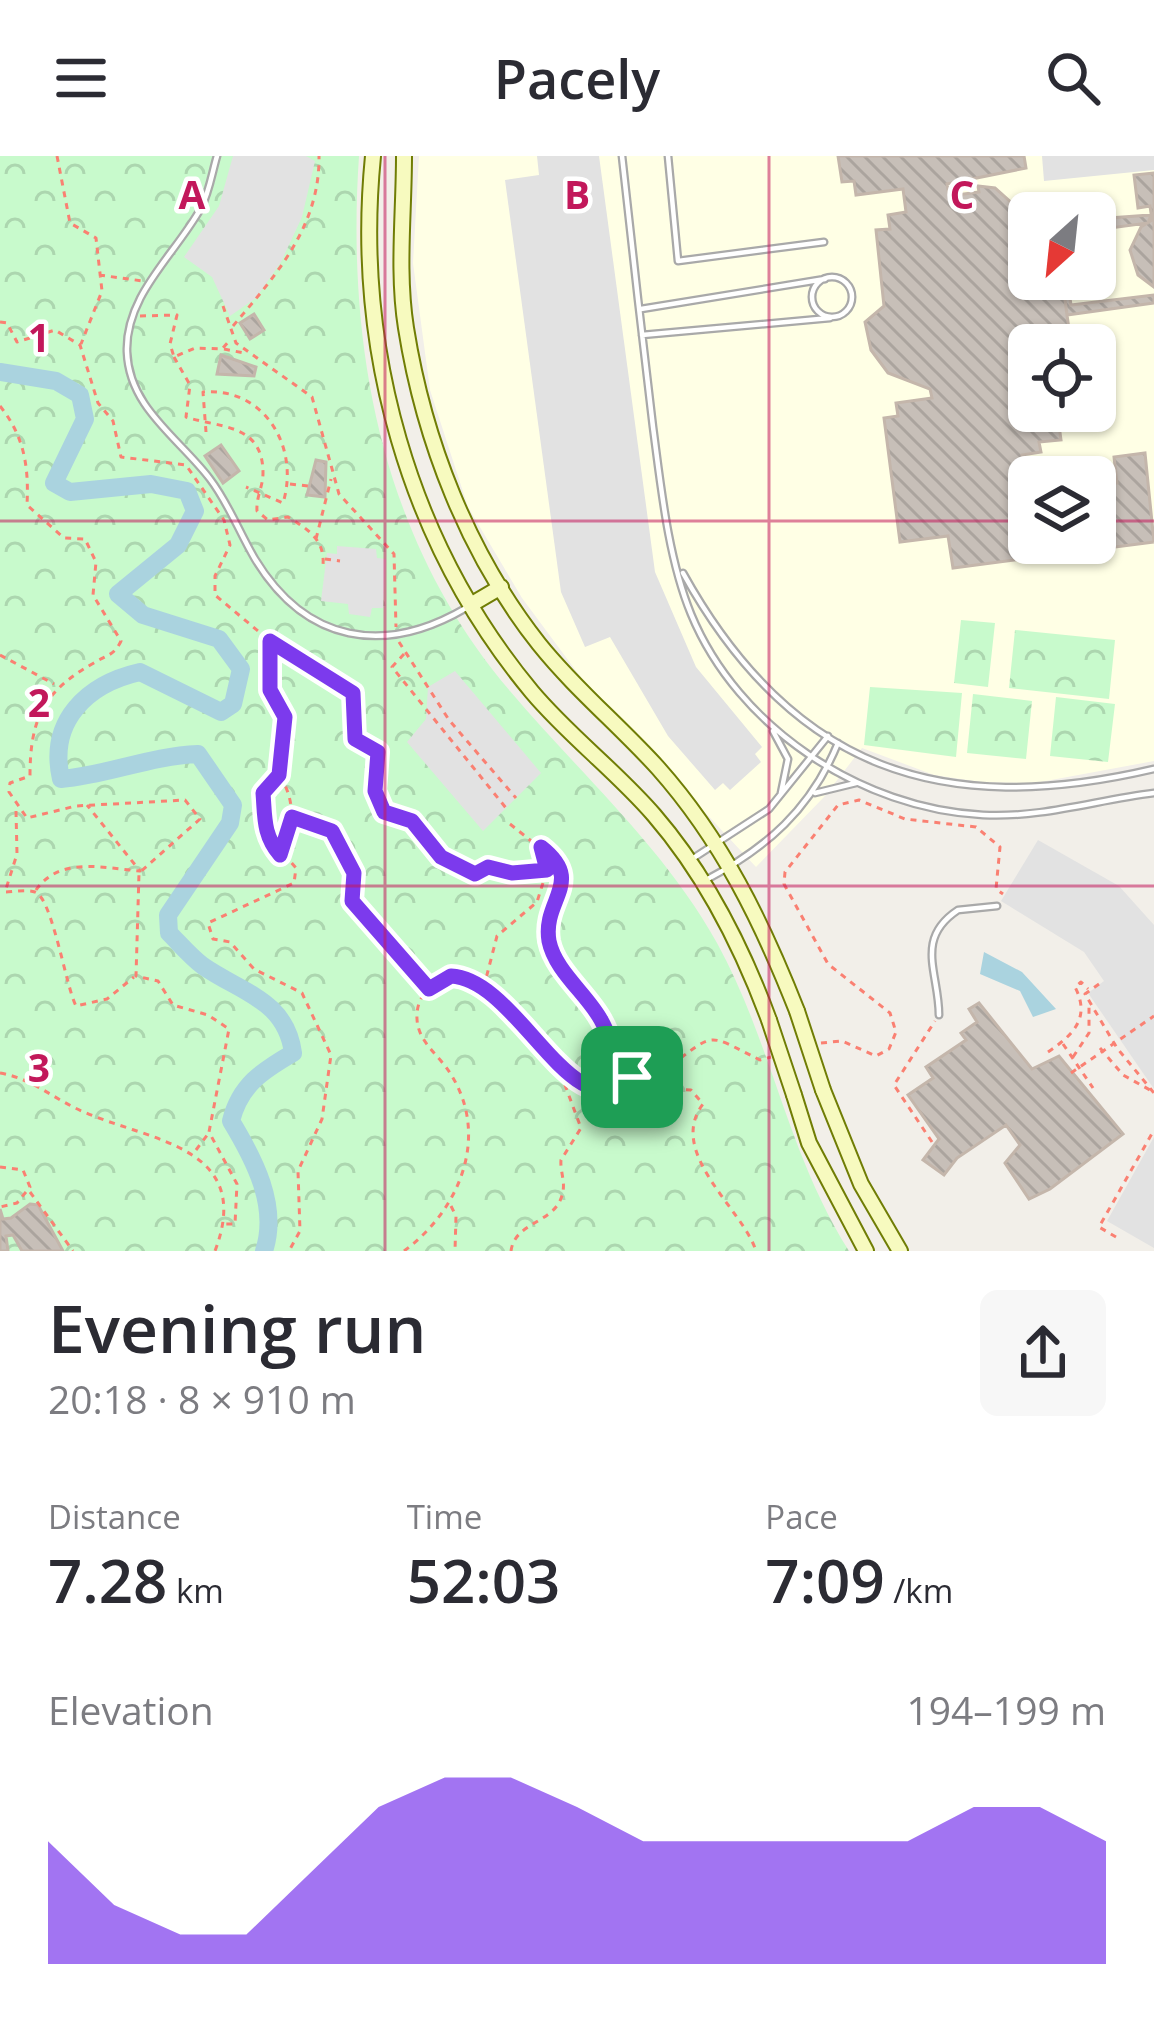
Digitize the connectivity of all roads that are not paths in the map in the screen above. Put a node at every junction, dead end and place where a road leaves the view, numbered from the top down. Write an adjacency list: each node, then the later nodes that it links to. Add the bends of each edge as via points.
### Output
1 (217, 156): 13 (lane, via 202,207 132,315 127,352 135,389 210,478 268,577 311,618 354,636 398,637)
2 (373, 156): 13 (main road, via 368,241 381,373 417,496)
3 (404, 156): 12 (main road, via 401,269 419,386 454,497)
4 (622, 156): 8 (lane)
5 (668, 156): 6 (lane, via 678,261)
6 (824, 242)
7 (825, 278): 8 (lane); 9 (lane, via 812,301); 9 (lane, via 843,280 853,297 848,310)
8 (639, 309): 10 (lane)
9 (830, 318): 10 (lane)
10 (642, 335): 11 (lane, via 665,519)
11 (680, 568): 14 (lane, via 689,612 710,651); 15 (lane, via 747,669)
12 (502, 587): 13 (main road); 24 (main road, via 552,659 658,768)
13 (472, 604): 25 (main road, via 530,690 653,814)
14 (769, 724): 17 (lane); 23 (lane, via 788,759)
15 (828, 736): 16 (lane); 17 (lane)
16 (838, 742): 18 (lane); 19 (lane, via 883,767 979,790 1033,790)
17 (812, 756): 18 (lane); 23 (lane)
18 (829, 766): 20 (lane); 22 (lane)
19 (1154, 770)
20 (862, 783): 21 (lane, via 897,799 979,815 1056,812); 22 (lane)
21 (1154, 793)
22 (812, 794): 26 (lane, via 783,829)
23 (779, 798): 24 (lane)
24 (716, 845): 25 (lane); 26 (main road)
25 (688, 861): 27 (main road)
26 (731, 867): 27 (lane); 31 (main road, bridge, via 759,915 861,1184)
27 (701, 883): 30 (main road, bridge, via 736,941 816,1157)
28 (997, 906): 29 (lane, via 966,907 937,929 929,957)
29 (940, 1015)
30 (866, 1251)
31 (900, 1251)

